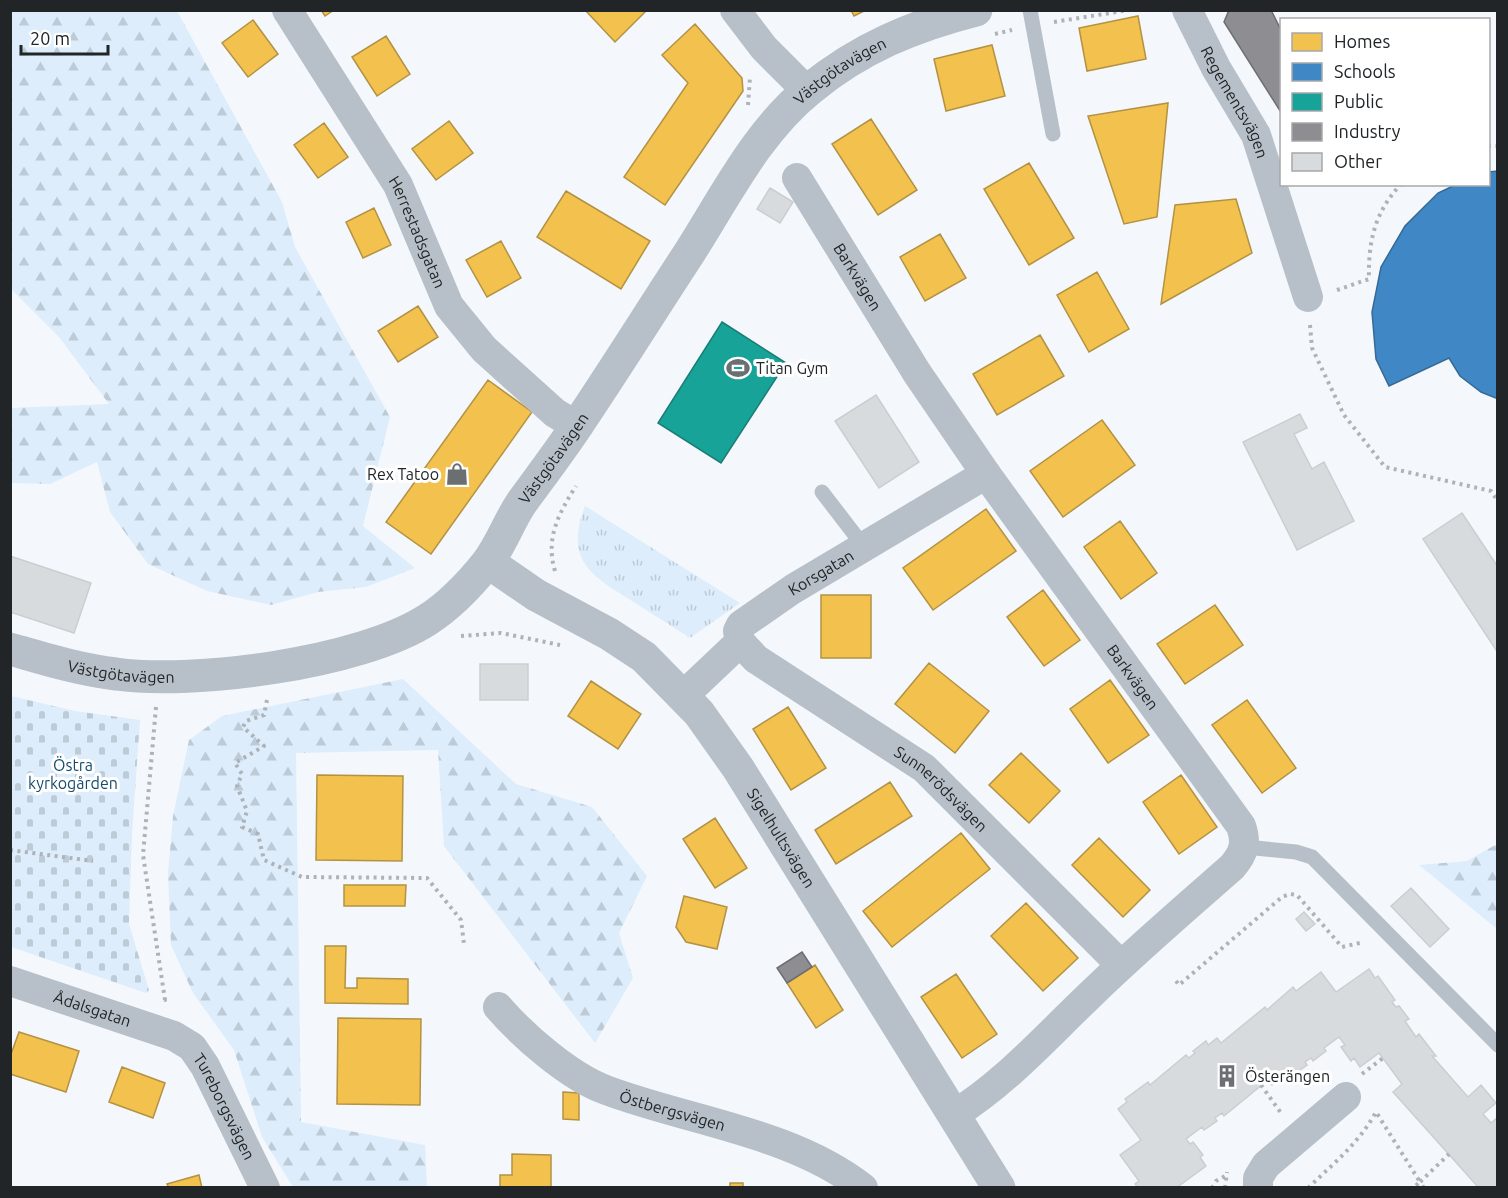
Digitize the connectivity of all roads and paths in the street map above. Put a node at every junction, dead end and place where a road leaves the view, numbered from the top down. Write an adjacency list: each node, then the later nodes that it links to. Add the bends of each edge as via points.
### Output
1 (287, 10): 14 (street, Herrestadsgatan, via 398,185 449,306 484,349 555,412)
2 (735, 10): 8 (street, via 764,48)
3 (1129, 10): 5 (path)
4 (1187, 10): 13 (street, Regementsvägen, via 1256,135)
5 (1031, 18): 6 (path); 10 (lane)
6 (982, 23): 8 (street, Västgötavägen, via 931,21 881,41)
7 (747, 69): 9 (path, via 751,89)
8 (807, 91): 14 (street, Västgötavägen, via 765,135)
9 (745, 111)
10 (1053, 134)
11 (797, 178): 15 (street, Barkvägen, via 917,373)
12 (1399, 186): 13 (path, via 1379,213 1371,236 1370,279)
13 (1322, 294): 18 (path, via 1312,348 1344,415 1385,467 1491,491)
14 (577, 426): 20 (street, Västgötavägen, via 520,506)
15 (986, 474): 19 (street, Korsgatan); 29 (street, Barkvägen, via 1241,826)
16 (582, 476): 21 (path, via 553,526 551,559)
17 (822, 492): 19 (lane)
18 (1497, 501)
19 (866, 548): 23 (street, Korsgatan, via 793,589 741,625)
20 (488, 562): 24 (street, Västgötavägen, via 427,620 369,644 303,661 236,673 150,677 89,670); 27 (street, Sigelhultsvägen, via 536,595 644,657)
21 (556, 574)
22 (501, 633): 25 (path)
23 (740, 642): 27 (street, Korsgatan); 34 (street, Sunnerödsvägen, via 756,659 924,768)
24 (10, 649)
25 (571, 650)
26 (267, 696): 33 (path, via 264,715 246,721 243,728 264,746 235,763 242,774 237,786 247,811 243,827 258,834 264,860 302,877 427,878 461,920)
27 (683, 696): 44 (street, Sigelhultsvägen, via 738,768)
28 (156, 704): 37 (path, via 143,855)
29 (1245, 847): 32 (lane, via 1312,857); 34 (street, via 1232,867)
30 (10, 850): 31 (path)
31 (93, 861)
32 (1390, 934): 36 (path, via 1342,948 1297,895 1290,894 1179,985); 40 (lane)
33 (464, 944)
34 (1121, 965): 44 (street, via 1017,1064)
35 (10, 981): 39 (street, Ådalsgatan)
36 (1176, 981)
37 (165, 1000)
38 (498, 1007): 50 (street, Östbergsvägen, via 553,1058 604,1090 770,1141 842,1172)
39 (174, 1035): 49 (street, Tureborgsvägen, via 192,1047 205,1066)
40 (1497, 1045)
41 (1383, 1058): 43 (path)
42 (1261, 1085): 45 (path)
43 (1353, 1087): 53 (street, via 1266,1165 1258,1178)
44 (955, 1114): 51 (street, Sigelhultsvägen)
45 (1281, 1114)
46 (1449, 1155): 48 (path)
47 (1226, 1175): 52 (path)
48 (1420, 1182): 54 (path, via 1376,1112 1350,1148); 55 (path); 56 (path)
49 (265, 1188)
50 (863, 1188)
51 (999, 1188)
52 (1212, 1188)
53 (1258, 1188)
54 (1308, 1188)
55 (1413, 1188)
56 (1424, 1188)

